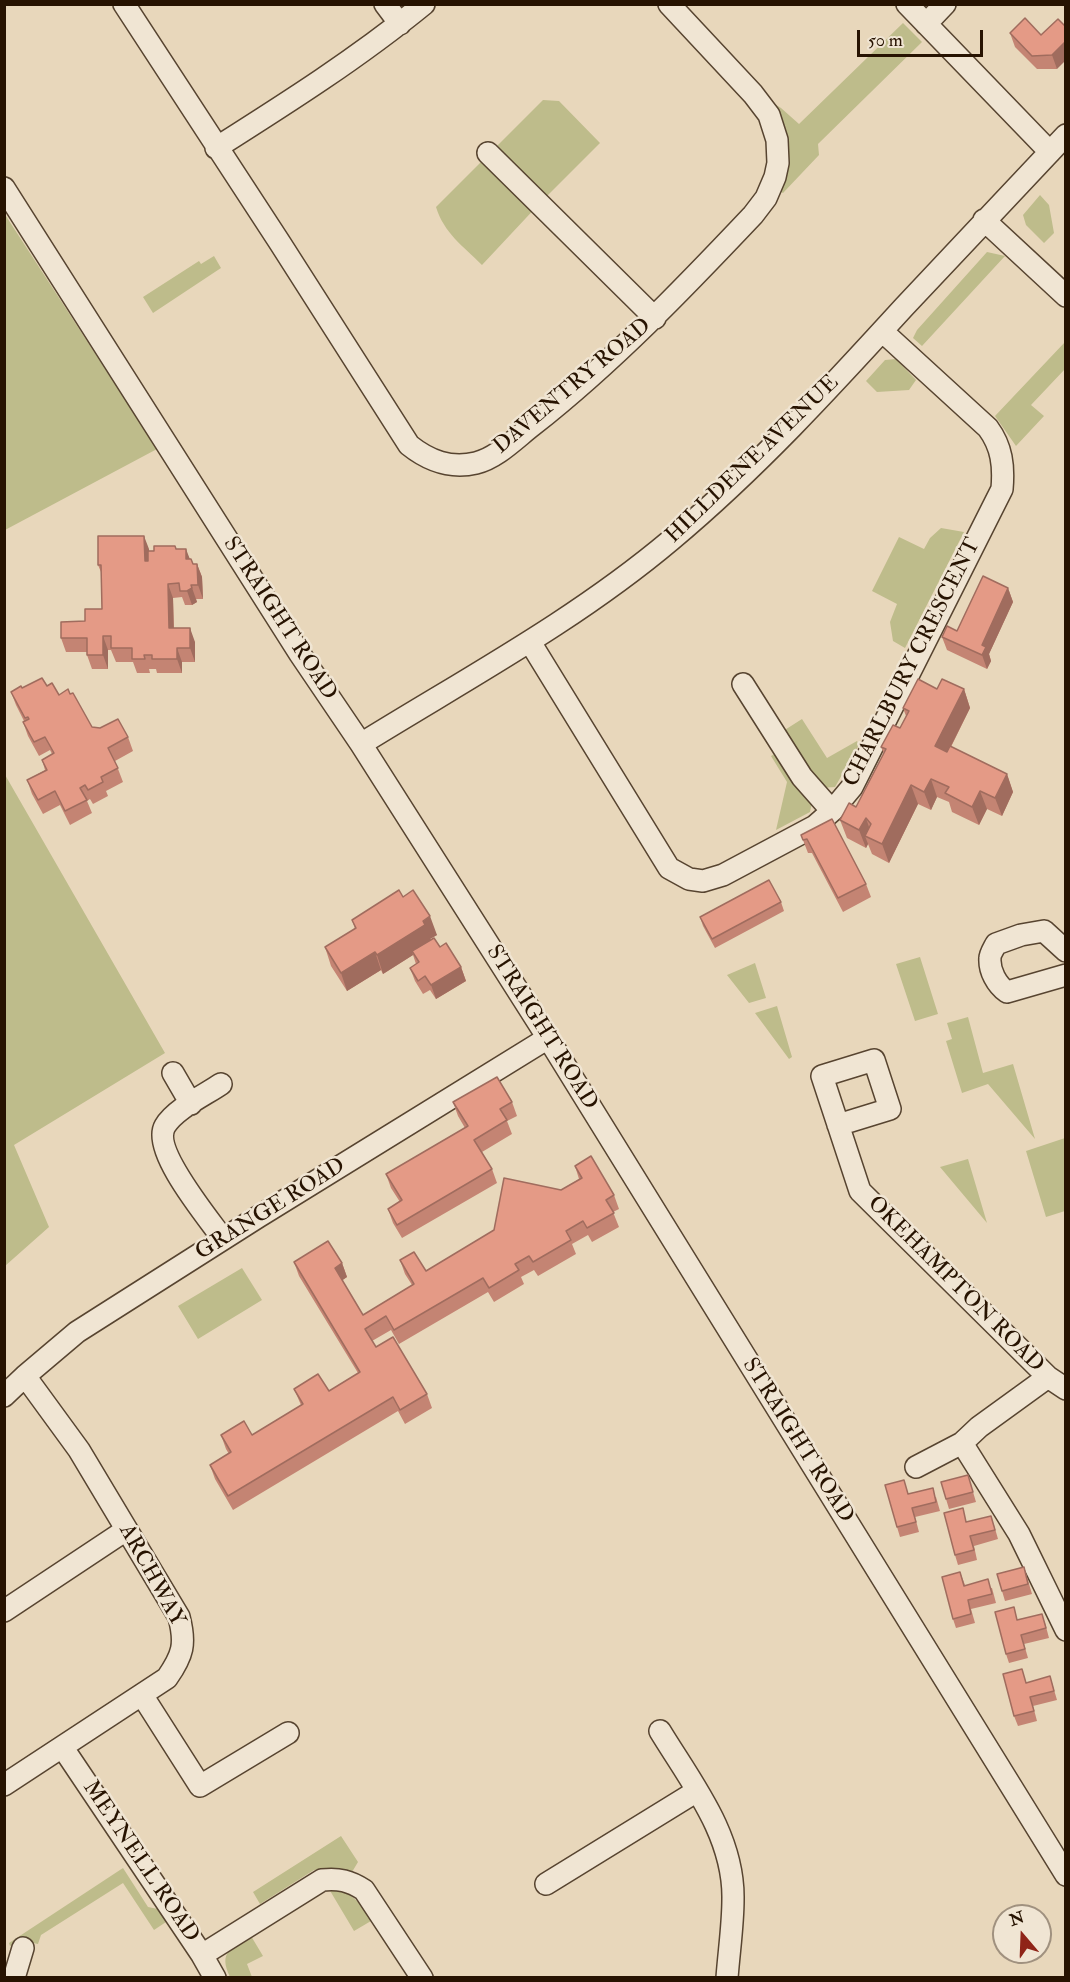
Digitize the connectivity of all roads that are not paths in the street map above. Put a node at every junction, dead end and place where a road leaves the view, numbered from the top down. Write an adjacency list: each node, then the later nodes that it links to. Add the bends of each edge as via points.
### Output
1 (124, 4): 10 (street, DAVENTRY ROAD)
2 (386, 4): 7 (street)
3 (424, 4): 7 (street)
4 (908, 4): 8 (street)
5 (945, 4): 8 (street)
6 (681, 8): 16 (street, DAVENTRY ROAD, via 769,115 777,140 778,163 766,198 753,215)
7 (400, 24): 10 (street)
8 (926, 24): 11 (street)
9 (1065, 135): 11 (street, HILLDENE AVENUE)
10 (216, 148): 16 (street, DAVENTRY ROAD, via 409,446 424,457 463,465 492,456 569,396)
11 (1050, 152): 14 (street, HILLDENE AVENUE)
12 (488, 153): 16 (street)
13 (4, 188): 20 (street, STRAIGHT ROAD)
14 (984, 220): 15 (street); 17 (street, HILLDENE AVENUE)
15 (1065, 296)
16 (655, 318)
17 (882, 331): 18 (street, HILLDENE AVENUE, via 793,428 732,486 662,547); 21 (street, CHARLBURY CRESCENT, via 988,428 1002,454 1004,473 1002,489 852,787)
18 (530, 642): 20 (street, HILLDENE AVENUE); 21 (street, CHARLBURY CRESCENT, via 669,868 678,874 703,882 723,875 815,826)
19 (743, 684): 21 (street, via 802,777)
20 (361, 744): 24 (street, STRAIGHT ROAD)
21 (832, 811)
22 (1065, 951): 23 (street, via 1044,931 996,944 990,957 994,978 1007,992)
23 (1065, 975)
24 (548, 1038): 29 (street, GRANGE ROAD); 44 (street, STRAIGHT ROAD)
25 (172, 1073): 27 (street)
26 (221, 1084): 27 (street)
27 (191, 1104): 29 (street, via 164,1128 163,1144 170,1164)
28 (838, 1125): 31 (street, OKEHAMPTON ROAD, via 860,1191)
29 (223, 1239): 30 (street, GRANGE ROAD, via 77,1332)
30 (24, 1376): 32 (street, GRANGE ROAD); 35 (street, ARCHWAY, via 79,1450)
31 (1057, 1383): 33 (street, via 979,1427)
32 (4, 1396)
33 (962, 1443): 34 (street); 37 (street, via 1019,1534)
34 (916, 1467)
35 (126, 1530): 36 (street); 38 (street, ARCHWAY, via 179,1617 184,1636 180,1657 167,1678)
36 (4, 1611)
37 (1065, 1630)
38 (142, 1695): 40 (street, via 200,1786); 41 (street, ARCHWAY)
39 (660, 1731): 43 (street)
40 (288, 1733)
41 (63, 1748): 42 (street, ARCHWAY); 47 (street, MEYNELL ROAD)
42 (4, 1785)
43 (697, 1791): 45 (street); 51 (street, via 722,1837 729,1863 733,1897)
44 (1065, 1875)
45 (546, 1884)
46 (23, 1948): 48 (street)
47 (202, 1955): 49 (street, MEYNELL ROAD); 50 (street, via 322,1880 333,1879 364,1890)
48 (15, 1977)
49 (215, 1977)
50 (422, 1977)
51 (727, 1977)

